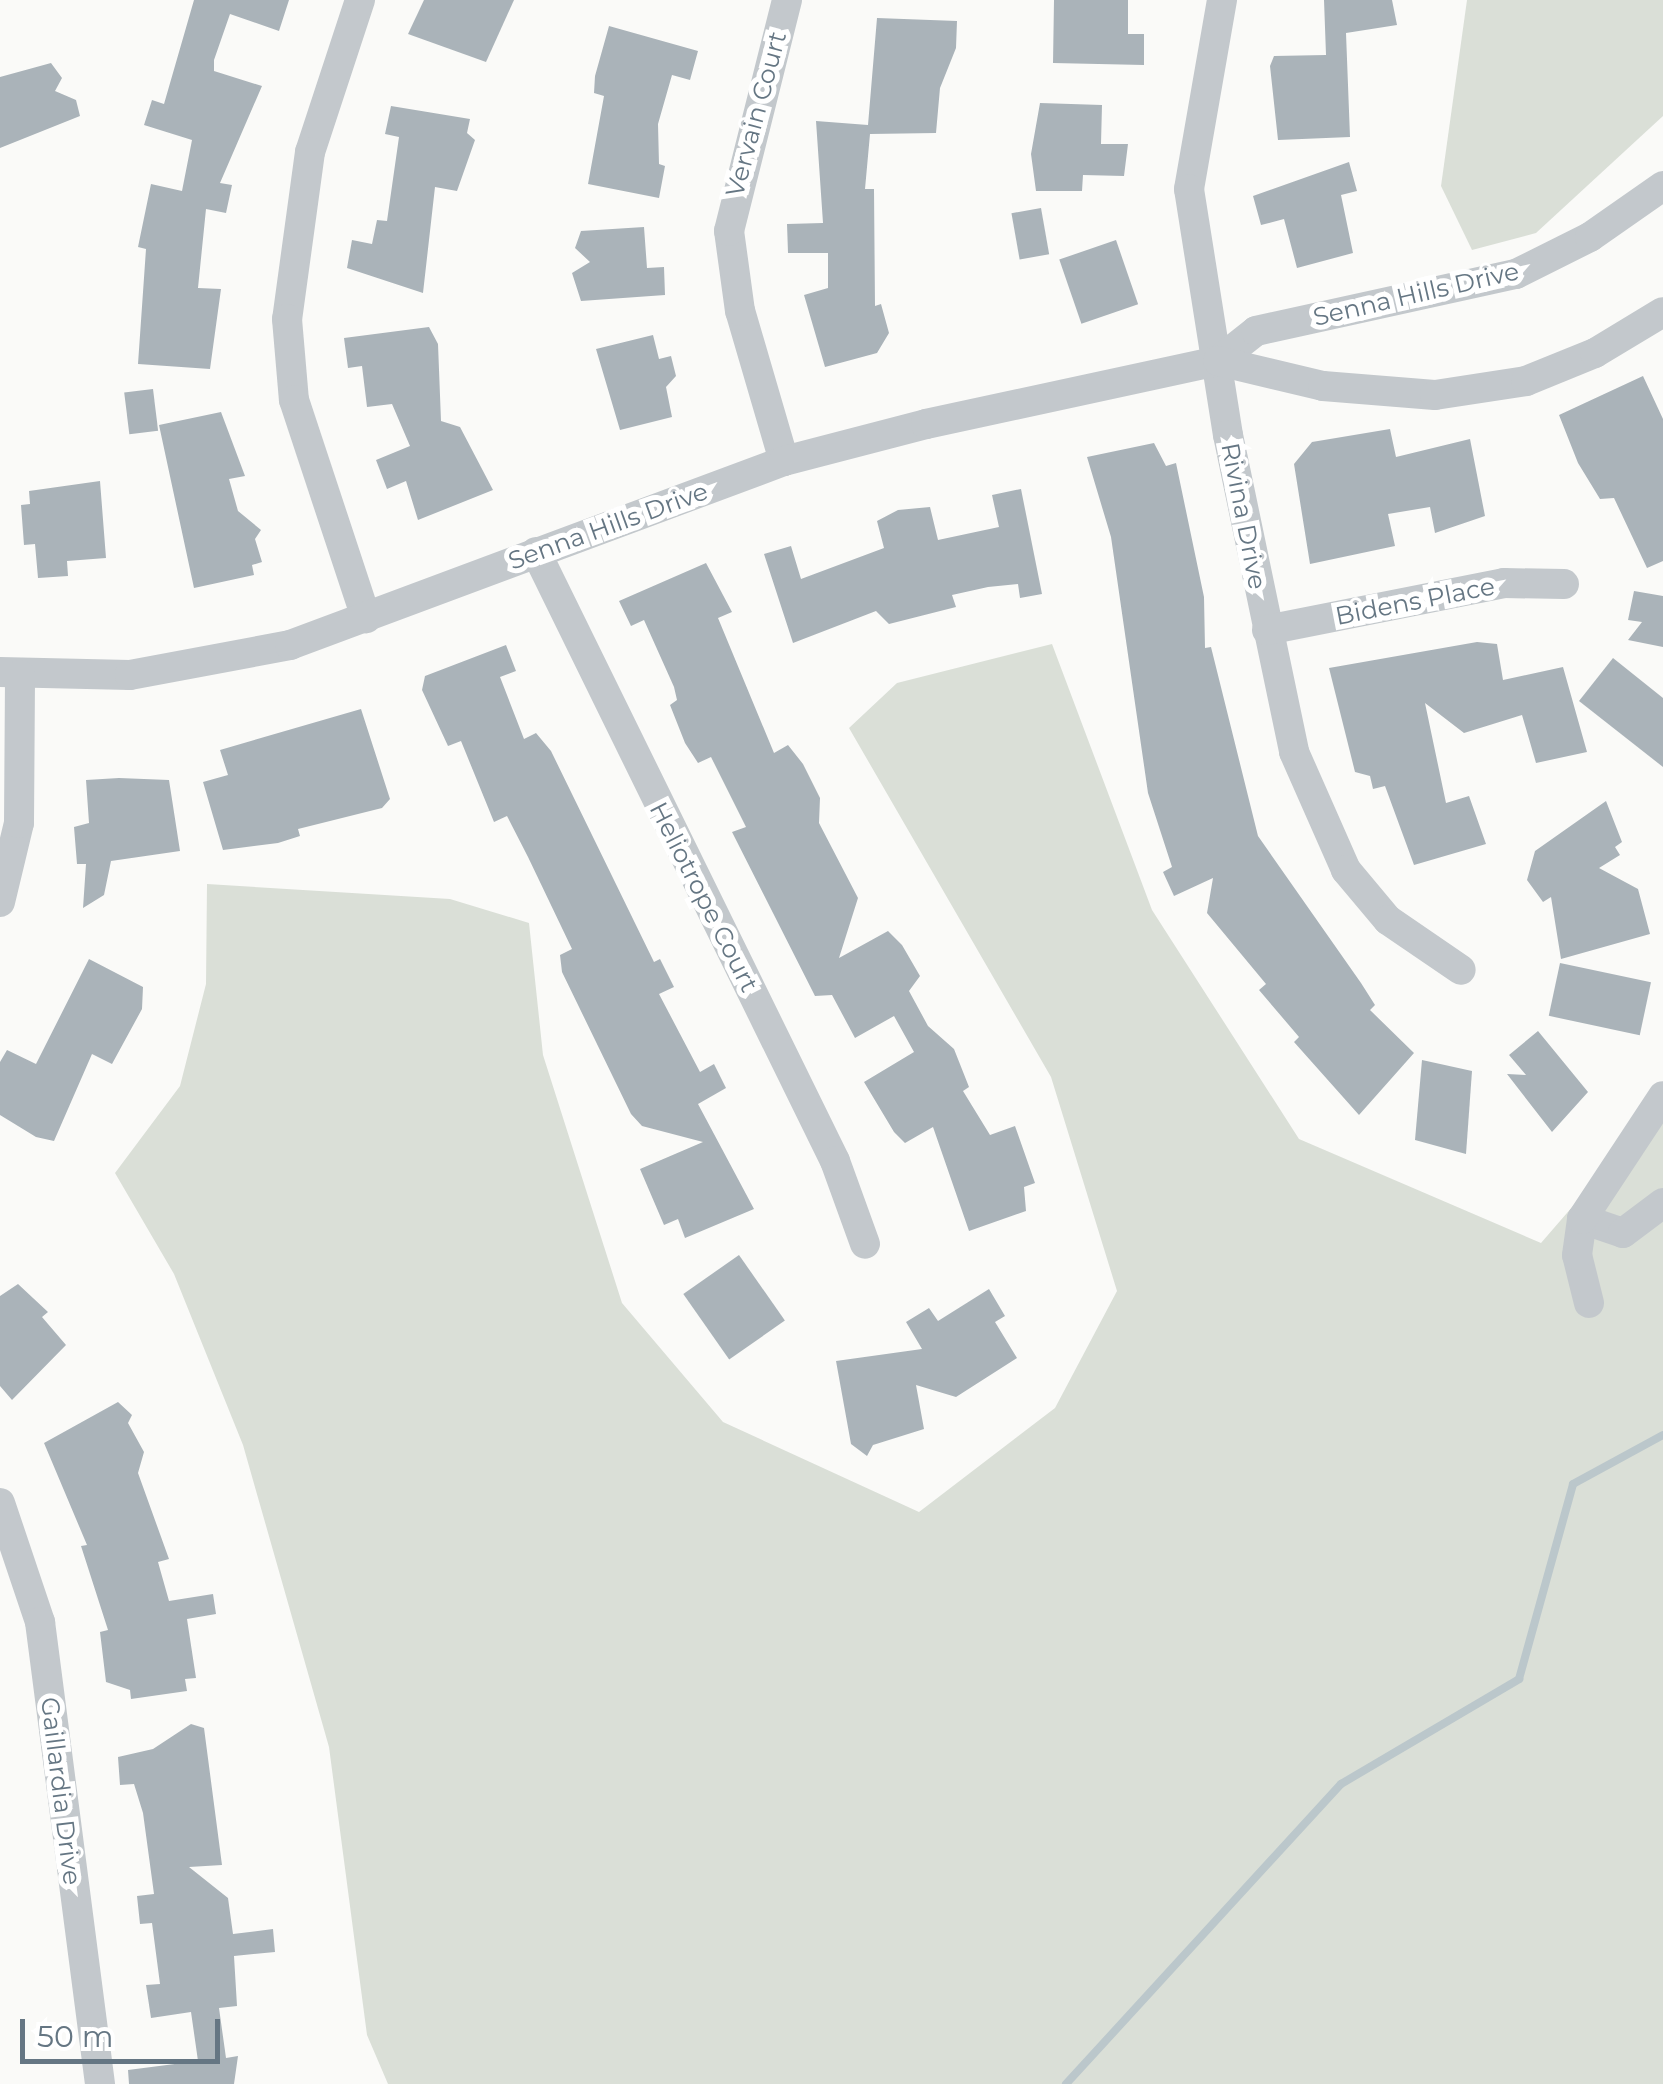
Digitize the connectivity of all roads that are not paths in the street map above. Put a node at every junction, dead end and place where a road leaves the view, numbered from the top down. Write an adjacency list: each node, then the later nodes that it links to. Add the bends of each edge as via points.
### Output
1 (360, 0): 10 (street, via 310,152 287,319 294,400)
2 (787, 0): 7 (street, Vervain Court, via 729,231 736,297)
3 (1222, 0): 6 (street, Rivina Drive, via 1189,189)
4 (1663, 186): 6 (street, Senna Hills Drive, via 1590,238 1516,274 1256,331)
5 (1663, 312): 6 (street, Senna Hills Drive, via 1595,353 1526,381 1436,395 1323,386)
6 (1218, 361): 7 (street, Senna Hills Drive); 11 (street, Rivina Drive)
7 (784, 462): 8 (street, Senna Hills Drive)
8 (536, 552): 10 (street, Senna Hills Drive); 18 (street, Heliotrope Court, via 835,1161)
9 (1564, 584): 11 (street, Bidens Place, via 1504,584)
10 (366, 618): 12 (street, Senna Hills Drive, via 232,660 130,675)
11 (1267, 630): 14 (street, Rivina Drive, via 1294,752 1346,870 1388,920)
12 (10, 674): 13 (street, via 19,823)
13 (0, 902)
14 (1461, 970)
15 (1663, 1096): 17 (street)
16 (1663, 1203): 17 (street, via 1623,1233)
17 (1582, 1218): 19 (street, via 1577,1255)
18 (865, 1244)
19 (1588, 1303)
20 (0, 1503): 21 (street, Gaillardia Drive, via 40,1622)
21 (100, 2084)

